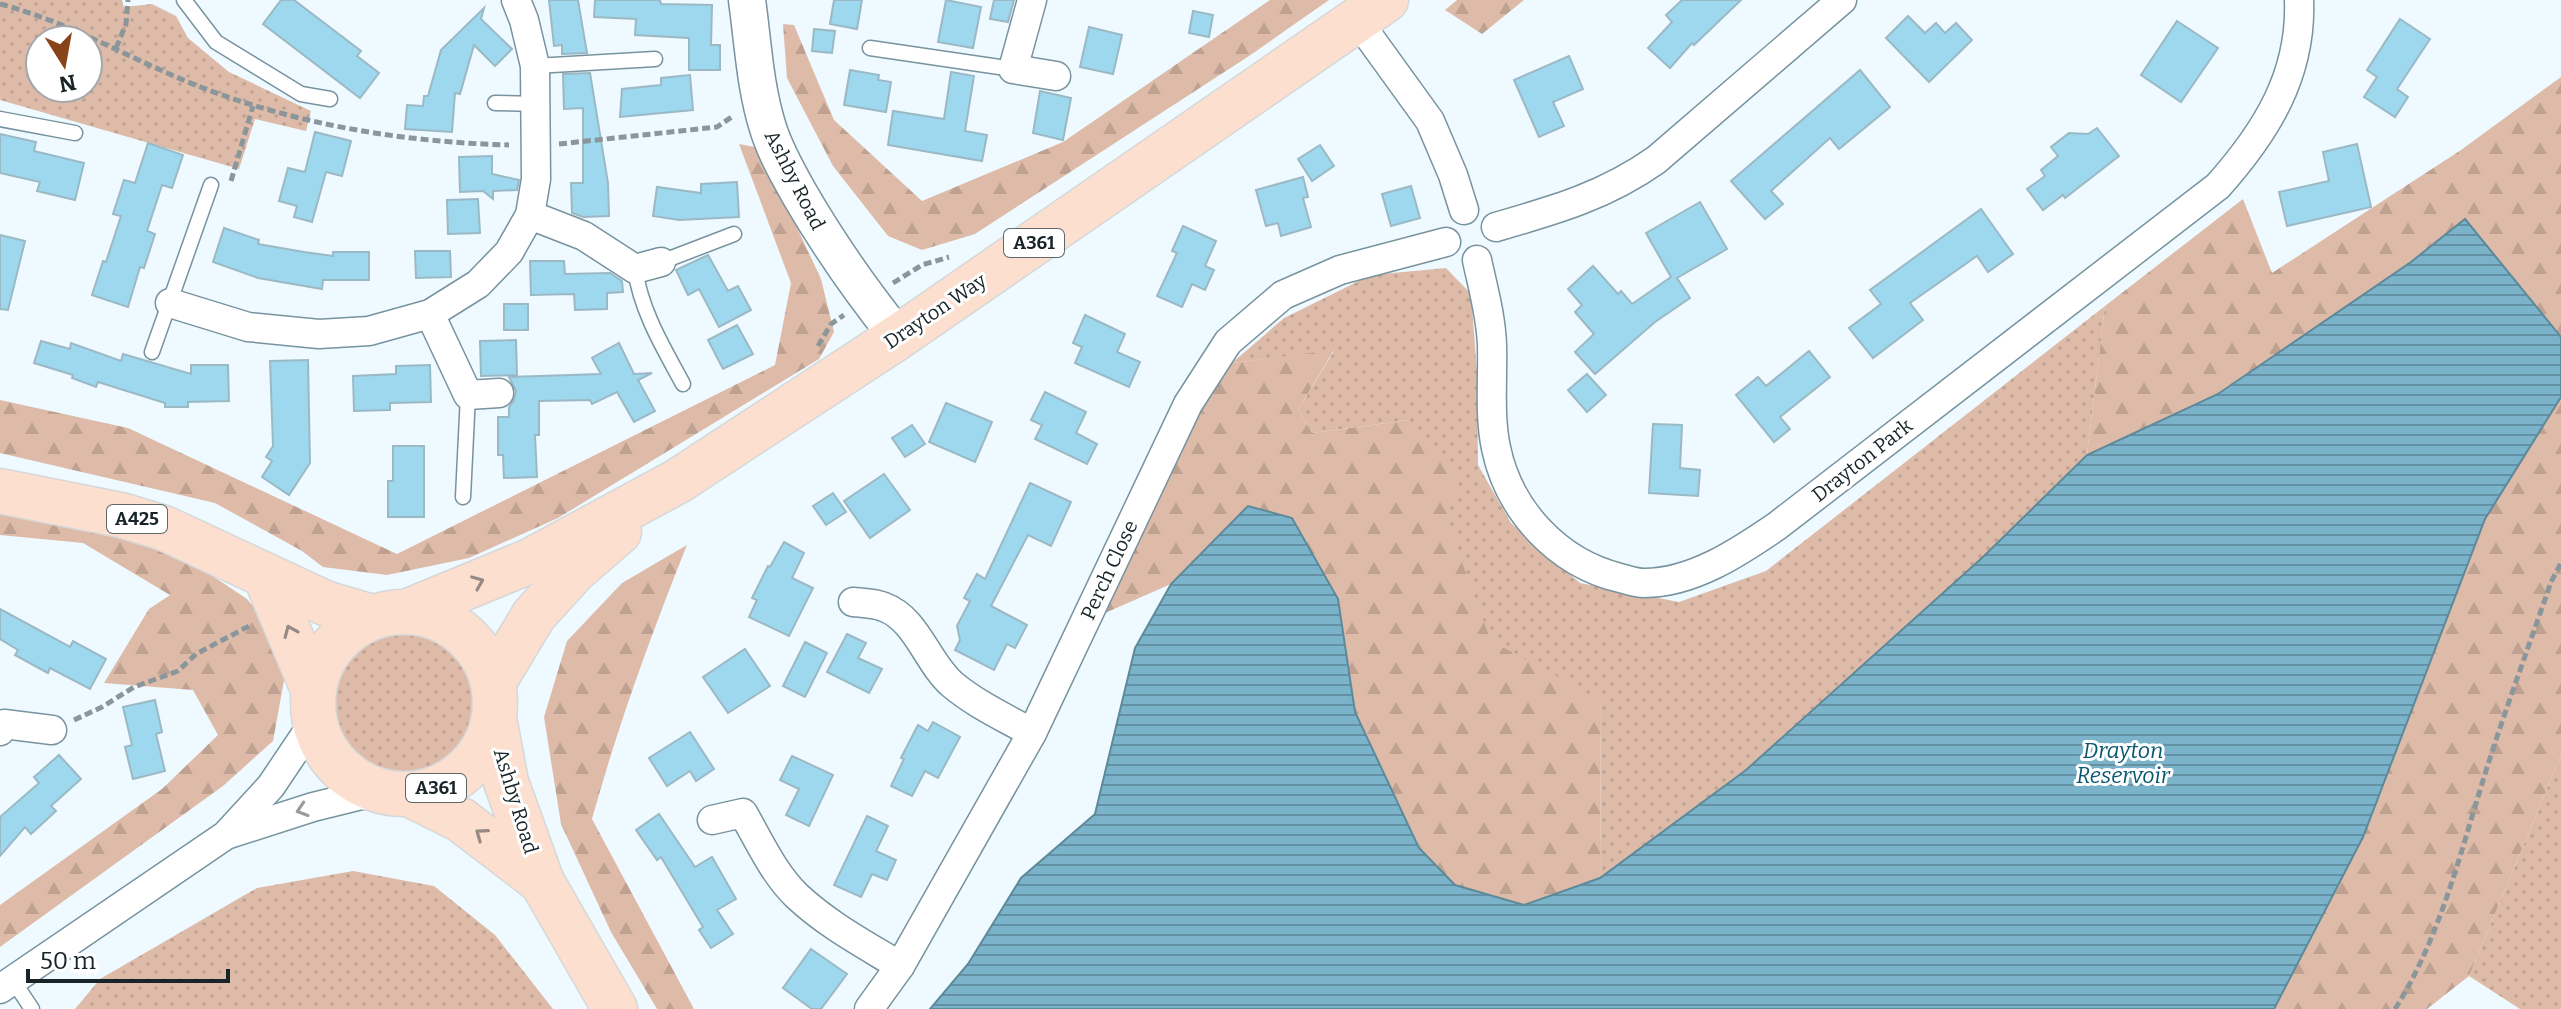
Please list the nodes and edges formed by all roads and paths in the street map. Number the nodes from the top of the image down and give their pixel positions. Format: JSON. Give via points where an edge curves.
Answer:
{"nodes":[{"id":1,"x":128,"y":0,"type":"edge"},
{"id":2,"x":184,"y":0,"type":"edge"},
{"id":3,"x":516,"y":0,"type":"edge"},
{"id":4,"x":747,"y":0,"type":"edge"},
{"id":5,"x":1032,"y":0,"type":"edge"},
{"id":6,"x":1842,"y":0,"type":"edge"},
{"id":7,"x":2299,"y":0,"type":"edge"},
{"id":8,"x":1372,"y":10,"type":"edge"},
{"id":9,"x":116,"y":48,"type":"dead end"},
{"id":10,"x":870,"y":48,"type":"dead end"},
{"id":11,"x":655,"y":59,"type":"dead end"},
{"id":12,"x":535,"y":66,"type":"junction"},
{"id":13,"x":1013,"y":69,"type":"junction"},
{"id":14,"x":1056,"y":76,"type":"dead end"},
{"id":15,"x":760,"y":97,"type":"junction"},
{"id":16,"x":330,"y":99,"type":"dead end"},
{"id":17,"x":495,"y":103,"type":"dead end"},
{"id":18,"x":537,"y":104,"type":"junction"},
{"id":19,"x":253,"y":106,"type":"dead end"},
{"id":20,"x":0,"y":119,"type":"edge"},
{"id":21,"x":75,"y":133,"type":"dead end"},
{"id":22,"x":537,"y":146,"type":"junction"},
{"id":23,"x":211,"y":185,"type":"dead end"},
{"id":24,"x":230,"y":185,"type":"dead end"},
{"id":25,"x":1464,"y":210,"type":"junction"},
{"id":26,"x":530,"y":215,"type":"junction"},
{"id":27,"x":1496,"y":227,"type":"junction"},
{"id":28,"x":734,"y":234,"type":"dead end"},
{"id":29,"x":1446,"y":242,"type":"junction"},
{"id":30,"x":963,"y":253,"type":"dead end"},
{"id":31,"x":1477,"y":260,"type":"junction"},
{"id":32,"x":648,"y":265,"type":"junction"},
{"id":33,"x":867,"y":299,"type":"junction"},
{"id":34,"x":170,"y":303,"type":"junction"},
{"id":35,"x":430,"y":314,"type":"junction"},
{"id":36,"x":898,"y":337,"type":"junction"},
{"id":37,"x":814,"y":351,"type":"dead end"},
{"id":38,"x":152,"y":352,"type":"dead end"},
{"id":39,"x":683,"y":384,"type":"dead end"},
{"id":40,"x":499,"y":393,"type":"dead end"},
{"id":41,"x":468,"y":395,"type":"junction"},
{"id":42,"x":678,"y":481,"type":"junction"},
{"id":43,"x":0,"y":491,"type":"edge"},
{"id":44,"x":463,"y":497,"type":"dead end"},
{"id":45,"x":2561,"y":563,"type":"edge"},
{"id":46,"x":265,"y":575,"type":"junction"},
{"id":47,"x":853,"y":602,"type":"dead end"},
{"id":48,"x":389,"y":614,"type":"junction"},
{"id":49,"x":294,"y":640,"type":"junction"},
{"id":50,"x":494,"y":701,"type":"junction"},
{"id":51,"x":313,"y":705,"type":"junction"},
{"id":52,"x":1,"y":725,"type":"edge"},
{"id":53,"x":52,"y":730,"type":"joint"},
{"id":54,"x":1032,"y":733,"type":"junction"},
{"id":55,"x":394,"y":793,"type":"junction"},
{"id":56,"x":712,"y":820,"type":"dead end"},
{"id":57,"x":226,"y":835,"type":"junction"},
{"id":58,"x":542,"y":882,"type":"junction"},
{"id":59,"x":900,"y":966,"type":"junction"},
{"id":60,"x":6,"y":984,"type":"edge"},
{"id":61,"x":32,"y":1009,"type":"edge"},
{"id":62,"x":615,"y":1009,"type":"edge"},
{"id":63,"x":869,"y":1009,"type":"edge"},
{"id":64,"x":2395,"y":1009,"type":"edge"}],
"edges":[{"from":1,"to":9,"type":"path"},
{"from":2,"to":16,"type":"lane","via":[[216,42],[242,60],[301,94]]},
{"from":3,"to":12,"type":"street"},
{"from":4,"to":15,"type":"street","name":"Ashby Road"},
{"from":5,"to":13,"type":"street"},
{"from":6,"to":27,"type":"street","via":[[1623,183]]},
{"from":7,"to":31,"type":"street","name":"Drayton Park","via":[[2300,30],[2274,109],[2247,154],[2218,186],[1777,526],[1741,550],[1679,577],[1643,583],[1604,574],[1570,558],[1519,507],[1493,430],[1492,341]]},
{"from":8,"to":25,"type":"street","via":[[1430,121]]},
{"from":8,"to":36,"type":"main road","name":"Drayton Way","number":"A361"},
{"from":10,"to":13,"type":"lane"},
{"from":11,"to":12,"type":"lane"},
{"from":12,"to":18,"type":"street"},
{"from":13,"to":14,"type":"street"},
{"from":15,"to":22,"type":"path","via":[[717,127]]},
{"from":15,"to":33,"type":"street","name":"Ashby Road","via":[[790,177]]},
{"from":17,"to":18,"type":"lane"},
{"from":18,"to":22,"type":"street"},
{"from":19,"to":24,"type":"path"},
{"from":20,"to":21,"type":"lane"},
{"from":22,"to":26,"type":"street"},
{"from":23,"to":34,"type":"lane"},
{"from":25,"to":27,"type":"street","via":[[1486,214]]},
{"from":25,"to":29,"type":"street","via":[[1447,223]]},
{"from":26,"to":32,"type":"street"},
{"from":26,"to":35,"type":"street","via":[[509,252],[478,284]]},
{"from":27,"to":31,"type":"street","via":[[1494,247]]},
{"from":28,"to":32,"type":"lane"},
{"from":29,"to":31,"type":"street","via":[[1455,256]]},
{"from":29,"to":54,"type":"street","name":"Perch Close","via":[[1340,270],[1283,295],[1228,342],[1188,404]]},
{"from":30,"to":33,"type":"path","via":[[922,265]]},
{"from":32,"to":39,"type":"lane","via":[[638,290]]},
{"from":33,"to":36,"type":"street","name":"Ashby Road"},
{"from":33,"to":37,"type":"path","via":[[831,324]]},
{"from":34,"to":35,"type":"street","via":[[248,327],[319,334],[369,331]]},
{"from":34,"to":38,"type":"lane"},
{"from":35,"to":41,"type":"street"},
{"from":36,"to":42,"type":"main road","name":"Drayton Way","number":"A361"},
{"from":40,"to":41,"type":"street"},
{"from":41,"to":44,"type":"lane"},
{"from":48,"to":42,"type":"main road","name":"Drayton Way","number":"A361","one_way":true,"via":[[530,561]]},
{"from":42,"to":50,"type":"main road","name":"Drayton Way","number":"A361","via":[[575,570],[534,615]]},
{"from":43,"to":46,"type":"main road","number":"A425","via":[[164,528]]},
{"from":45,"to":64,"type":"path","via":[[2492,751],[2442,911],[2414,979]]},
{"from":46,"to":48,"type":"main road","number":"A425","via":[[325,603]]},
{"from":49,"to":46,"type":"main road","one_way":true},
{"from":47,"to":54,"type":"street","via":[[882,606],[898,615],[952,684]]},
{"from":48,"to":50,"type":"main road","number":"A361","via":[[435,617],[462,632],[482,655]]},
{"from":48,"to":51,"type":"main road","number":"A361","via":[[344,633],[324,659]]},
{"from":49,"to":51,"type":"main road"},
{"from":49,"to":53,"type":"path","via":[[267,650],[252,625],[196,654],[178,671],[134,687]]},
{"from":50,"to":55,"type":"main road","number":"A361","via":[[488,738],[459,777],[432,790]]},
{"from":50,"to":58,"type":"main road","name":"Ashby Road","number":"A361","via":[[506,782]]},
{"from":51,"to":55,"type":"main road","number":"A361","via":[[326,752],[348,776]]},
{"from":51,"to":57,"type":"street","via":[[271,786]]},
{"from":52,"to":53,"type":"street"},
{"from":54,"to":59,"type":"street","name":"Perch Close"},
{"from":55,"to":57,"type":"street","one_way":true,"via":[[313,807]]},
{"from":58,"to":55,"type":"main road","name":"Ashby Road","number":"A361","one_way":true,"via":[[461,820]]},
{"from":56,"to":59,"type":"street","via":[[743,813],[795,894],[834,926]]},
{"from":57,"to":60,"type":"street"},
{"from":58,"to":62,"type":"main road","name":"Ashby Road","number":"A361"},
{"from":59,"to":63,"type":"street","name":"Perch Close"},
{"from":60,"to":61,"type":"lane"}]}
